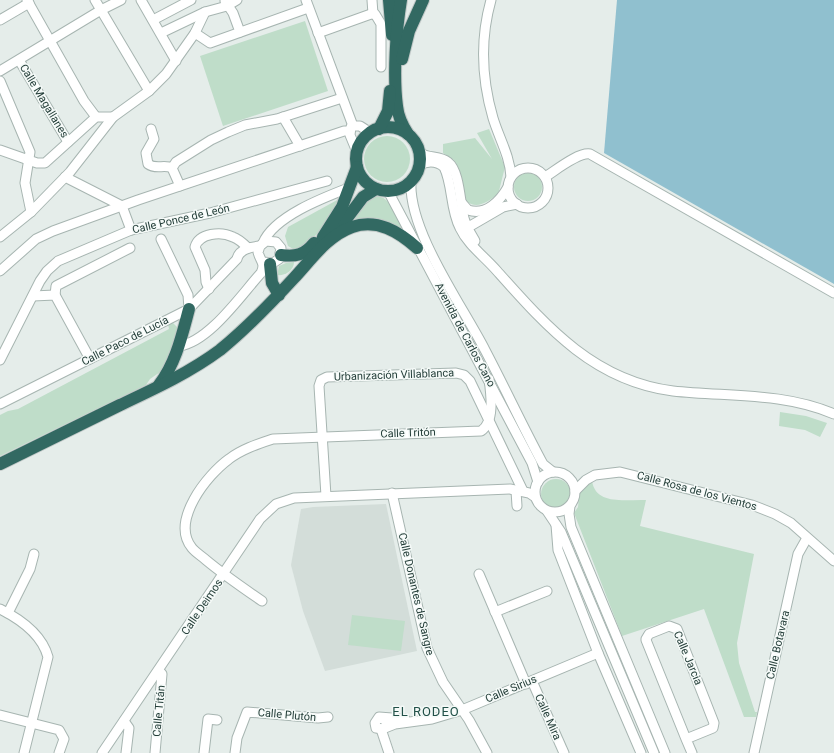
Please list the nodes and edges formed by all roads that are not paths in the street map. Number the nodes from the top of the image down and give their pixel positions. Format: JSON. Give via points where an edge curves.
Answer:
{"nodes":[{"id":1,"x":95,"y":0,"type":"edge"},
{"id":2,"x":121,"y":0,"type":"edge"},
{"id":3,"x":141,"y":0,"type":"edge"},
{"id":4,"x":191,"y":0,"type":"edge"},
{"id":5,"x":237,"y":0,"type":"edge"},
{"id":6,"x":372,"y":0,"type":"edge"},
{"id":7,"x":389,"y":0,"type":"edge"},
{"id":8,"x":398,"y":0,"type":"edge"},
{"id":9,"x":401,"y":0,"type":"edge"},
{"id":10,"x":423,"y":0,"type":"edge"},
{"id":11,"x":491,"y":0,"type":"edge"},
{"id":12,"x":28,"y":1,"type":"edge"},
{"id":13,"x":226,"y":3,"type":"edge"},
{"id":14,"x":307,"y":4,"type":"edge"},
{"id":15,"x":102,"y":10,"type":"junction"},
{"id":16,"x":205,"y":12,"type":"junction"},
{"id":17,"x":373,"y":14,"type":"junction"},
{"id":18,"x":0,"y":20,"type":"edge"},
{"id":19,"x":153,"y":20,"type":"junction"},
{"id":20,"x":240,"y":32,"type":"junction"},
{"id":21,"x":195,"y":33,"type":"junction"},
{"id":22,"x":318,"y":33,"type":"junction"},
{"id":23,"x":161,"y":34,"type":"junction"},
{"id":24,"x":392,"y":34,"type":"junction"},
{"id":25,"x":51,"y":41,"type":"junction"},
{"id":26,"x":19,"y":60,"type":"junction"},
{"id":27,"x":176,"y":61,"type":"junction"},
{"id":28,"x":381,"y":67,"type":"dead end"},
{"id":29,"x":0,"y":71,"type":"edge"},
{"id":30,"x":0,"y":81,"type":"edge"},
{"id":31,"x":149,"y":92,"type":"junction"},
{"id":32,"x":396,"y":92,"type":"junction"},
{"id":33,"x":342,"y":98,"type":"junction"},
{"id":34,"x":96,"y":117,"type":"junction"},
{"id":35,"x":113,"y":117,"type":"junction"},
{"id":36,"x":283,"y":117,"type":"junction"},
{"id":37,"x":151,"y":129,"type":"dead end"},
{"id":38,"x":351,"y":129,"type":"junction"},
{"id":39,"x":375,"y":131,"type":"junction"},
{"id":40,"x":408,"y":134,"type":"junction"},
{"id":41,"x":68,"y":142,"type":"junction"},
{"id":42,"x":300,"y":146,"type":"junction"},
{"id":43,"x":0,"y":150,"type":"edge"},
{"id":44,"x":357,"y":152,"type":"junction"},
{"id":45,"x":419,"y":152,"type":"junction"},
{"id":46,"x":507,"y":154,"type":"junction"},
{"id":47,"x":30,"y":160,"type":"junction"},
{"id":48,"x":419,"y":165,"type":"junction"},
{"id":49,"x":357,"y":167,"type":"junction"},
{"id":50,"x":172,"y":168,"type":"junction"},
{"id":51,"x":526,"y":168,"type":"junction"},
{"id":52,"x":446,"y":170,"type":"junction"},
{"id":53,"x":65,"y":177,"type":"junction"},
{"id":54,"x":511,"y":177,"type":"junction"},
{"id":55,"x":544,"y":177,"type":"junction"},
{"id":56,"x":327,"y":181,"type":"dead end"},
{"id":57,"x":411,"y":181,"type":"junction"},
{"id":58,"x":180,"y":186,"type":"junction"},
{"id":59,"x":351,"y":187,"type":"junction"},
{"id":60,"x":508,"y":187,"type":"junction"},
{"id":61,"x":382,"y":190,"type":"junction"},
{"id":62,"x":460,"y":202,"type":"junction"},
{"id":63,"x":517,"y":204,"type":"junction"},
{"id":64,"x":122,"y":206,"type":"junction"},
{"id":65,"x":31,"y":212,"type":"junction"},
{"id":66,"x":467,"y":226,"type":"junction"},
{"id":67,"x":131,"y":230,"type":"junction"},
{"id":68,"x":0,"y":237,"type":"edge"},
{"id":69,"x":161,"y":239,"type":"dead end"},
{"id":70,"x":324,"y":242,"type":"junction"},
{"id":71,"x":261,"y":244,"type":"junction"},
{"id":72,"x":130,"y":248,"type":"dead end"},
{"id":73,"x":248,"y":248,"type":"junction"},
{"id":74,"x":417,"y":248,"type":"junction"},
{"id":75,"x":281,"y":255,"type":"junction"},
{"id":76,"x":237,"y":259,"type":"junction"},
{"id":77,"x":264,"y":260,"type":"junction"},
{"id":78,"x":490,"y":263,"type":"junction"},
{"id":79,"x":0,"y":271,"type":"edge"},
{"id":80,"x":209,"y":289,"type":"junction"},
{"id":81,"x":834,"y":293,"type":"edge"},
{"id":82,"x":55,"y":295,"type":"junction"},
{"id":83,"x":279,"y":295,"type":"junction"},
{"id":84,"x":33,"y":296,"type":"junction"},
{"id":85,"x":189,"y":309,"type":"junction"},
{"id":86,"x":174,"y":316,"type":"junction"},
{"id":87,"x":185,"y":325,"type":"junction"},
{"id":88,"x":178,"y":348,"type":"junction"},
{"id":89,"x":90,"y":359,"type":"junction"},
{"id":90,"x":0,"y":360,"type":"edge"},
{"id":91,"x":197,"y":365,"type":"junction"},
{"id":92,"x":488,"y":379,"type":"junction"},
{"id":93,"x":159,"y":386,"type":"junction"},
{"id":94,"x":0,"y":404,"type":"edge"},
{"id":95,"x":834,"y":414,"type":"edge"},
{"id":96,"x":489,"y":422,"type":"junction"},
{"id":97,"x":323,"y":436,"type":"junction"},
{"id":98,"x":0,"y":464,"type":"edge"},
{"id":99,"x":553,"y":472,"type":"junction"},
{"id":100,"x":591,"y":476,"type":"junction"},
{"id":101,"x":570,"y":479,"type":"junction"},
{"id":102,"x":537,"y":482,"type":"junction"},
{"id":103,"x":517,"y":489,"type":"junction"},
{"id":104,"x":575,"y":491,"type":"junction"},
{"id":105,"x":392,"y":493,"type":"junction"},
{"id":106,"x":326,"y":496,"type":"junction"},
{"id":107,"x":535,"y":497,"type":"junction"},
{"id":108,"x":517,"y":506,"type":"dead end"},
{"id":109,"x":570,"y":506,"type":"junction"},
{"id":110,"x":548,"y":511,"type":"junction"},
{"id":111,"x":556,"y":524,"type":"junction"},
{"id":112,"x":807,"y":538,"type":"junction"},
{"id":113,"x":34,"y":554,"type":"dead end"},
{"id":114,"x":834,"y":561,"type":"edge"},
{"id":115,"x":224,"y":574,"type":"junction"},
{"id":116,"x":479,"y":574,"type":"dead end"},
{"id":117,"x":547,"y":591,"type":"dead end"},
{"id":118,"x":262,"y":601,"type":"dead end"},
{"id":119,"x":4,"y":611,"type":"edge"},
{"id":120,"x":495,"y":612,"type":"junction"},
{"id":121,"x":598,"y":653,"type":"junction"},
{"id":122,"x":159,"y":671,"type":"junction"},
{"id":123,"x":529,"y":682,"type":"junction"},
{"id":124,"x":462,"y":710,"type":"junction"},
{"id":125,"x":0,"y":715,"type":"edge"},
{"id":126,"x":328,"y":717,"type":"dead end"},
{"id":127,"x":217,"y":720,"type":"dead end"},
{"id":128,"x":124,"y":721,"type":"junction"},
{"id":129,"x":422,"y":721,"type":"junction"},
{"id":130,"x":32,"y":722,"type":"junction"},
{"id":131,"x":383,"y":729,"type":"junction"},
{"id":132,"x":686,"y":739,"type":"junction"},
{"id":133,"x":24,"y":753,"type":"edge"},
{"id":134,"x":59,"y":753,"type":"edge"},
{"id":135,"x":102,"y":753,"type":"edge"},
{"id":136,"x":126,"y":753,"type":"edge"},
{"id":137,"x":155,"y":753,"type":"edge"},
{"id":138,"x":204,"y":753,"type":"edge"},
{"id":139,"x":235,"y":753,"type":"edge"},
{"id":140,"x":389,"y":753,"type":"edge"},
{"id":141,"x":487,"y":753,"type":"edge"},
{"id":142,"x":564,"y":753,"type":"edge"},
{"id":143,"x":641,"y":753,"type":"edge"},
{"id":144,"x":654,"y":753,"type":"edge"},
{"id":145,"x":665,"y":753,"type":"edge"},
{"id":146,"x":692,"y":753,"type":"edge"},
{"id":147,"x":754,"y":753,"type":"edge"}],
"edges":[{"from":1,"to":15,"type":"street"},
{"from":2,"to":15,"type":"street"},
{"from":3,"to":19,"type":"street"},
{"from":4,"to":19,"type":"street"},
{"from":5,"to":13,"type":"street"},
{"from":6,"to":17,"type":"street"},
{"from":7,"to":24,"type":"highway"},
{"from":8,"to":24,"type":"highway"},
{"from":9,"to":32,"type":"highway"},
{"from":10,"to":32,"type":"highway","via":[[409,30]]},
{"from":11,"to":46,"type":"street","via":[[484,46],[485,77],[494,119]]},
{"from":12,"to":18,"type":"street"},
{"from":12,"to":25,"type":"street"},
{"from":13,"to":16,"type":"street"},
{"from":13,"to":20,"type":"street"},
{"from":14,"to":20,"type":"street"},
{"from":14,"to":22,"type":"street"},
{"from":15,"to":25,"type":"street"},
{"from":15,"to":31,"type":"street"},
{"from":16,"to":21,"type":"street"},
{"from":16,"to":23,"type":"street"},
{"from":17,"to":22,"type":"street"},
{"from":17,"to":28,"type":"street","via":[[378,17],[381,24]]},
{"from":19,"to":23,"type":"street"},
{"from":20,"to":21,"type":"street","via":[[210,43]]},
{"from":21,"to":27,"type":"street"},
{"from":22,"to":33,"type":"street"},
{"from":23,"to":27,"type":"street"},
{"from":24,"to":39,"type":"highway","via":[[389,104],[386,115]]},
{"from":25,"to":26,"type":"street"},
{"from":25,"to":34,"type":"street","via":[[84,101]]},
{"from":26,"to":29,"type":"street"},
{"from":26,"to":41,"type":"street","name":"Calle Magallanes"},
{"from":27,"to":31,"type":"street"},
{"from":30,"to":47,"type":"street","via":[[30,152]]},
{"from":31,"to":35,"type":"street"},
{"from":32,"to":40,"type":"highway","via":[[399,117]]},
{"from":33,"to":36,"type":"street"},
{"from":33,"to":38,"type":"street"},
{"from":34,"to":35,"type":"street"},
{"from":34,"to":41,"type":"street"},
{"from":35,"to":53,"type":"street"},
{"from":36,"to":42,"type":"street"},
{"from":36,"to":50,"type":"street","via":[[245,126],[211,140],[176,162]]},
{"from":37,"to":50,"type":"street","via":[[154,139],[146,153],[148,164],[154,168]]},
{"from":38,"to":39,"type":"street","via":[[360,126]]},
{"from":38,"to":42,"type":"street"},
{"from":38,"to":44,"type":"street"},
{"from":39,"to":40,"type":"highway","via":[[391,128]]},
{"from":39,"to":44,"type":"highway","via":[[362,141]]},
{"from":40,"to":45,"type":"highway"},
{"from":41,"to":47,"type":"street","via":[[45,163]]},
{"from":42,"to":58,"type":"street"},
{"from":43,"to":47,"type":"street"},
{"from":44,"to":49,"type":"highway"},
{"from":45,"to":48,"type":"highway"},
{"from":45,"to":62,"type":"street","via":[[426,157],[449,162],[456,174]]},
{"from":46,"to":51,"type":"street","via":[[514,162]]},
{"from":46,"to":54,"type":"street"},
{"from":47,"to":65,"type":"street","via":[[25,183]]},
{"from":48,"to":52,"type":"street","via":[[437,163]]},
{"from":48,"to":57,"type":"highway"},
{"from":49,"to":59,"type":"highway"},
{"from":49,"to":61,"type":"highway","via":[[364,180]]},
{"from":50,"to":58,"type":"street"},
{"from":51,"to":54,"type":"street","via":[[517,171]]},
{"from":51,"to":55,"type":"street","via":[[538,171]]},
{"from":52,"to":66,"type":"street","via":[[452,179],[460,217]]},
{"from":52,"to":78,"type":"street","via":[[460,228]]},
{"from":53,"to":64,"type":"street"},
{"from":53,"to":65,"type":"street"},
{"from":54,"to":60,"type":"street"},
{"from":55,"to":63,"type":"street","via":[[547,191],[540,203],[526,207]]},
{"from":55,"to":81,"type":"street","via":[[577,157],[590,154]]},
{"from":56,"to":67,"type":"street","name":"Calle Ponce de León","via":[[210,213]]},
{"from":57,"to":61,"type":"highway","via":[[401,188]]},
{"from":57,"to":99,"type":"street","name":"Avenida de Carlos Cano","via":[[413,209],[430,251],[485,349],[544,464]]},
{"from":58,"to":64,"type":"street"},
{"from":59,"to":70,"type":"highway"},
{"from":59,"to":71,"type":"street","via":[[322,198],[272,228]]},
{"from":60,"to":62,"type":"street","via":[[500,200],[481,211],[468,210]]},
{"from":60,"to":63,"type":"street","via":[[510,197]]},
{"from":61,"to":70,"type":"highway","via":[[363,197]]},
{"from":61,"to":74,"type":"street","name":"Avenida de Carlos Cano"},
{"from":62,"to":66,"type":"street"},
{"from":63,"to":66,"type":"street","via":[[503,207]]},
{"from":64,"to":67,"type":"street"},
{"from":64,"to":79,"type":"street","via":[[36,239]]},
{"from":65,"to":68,"type":"street"},
{"from":66,"to":78,"type":"street"},
{"from":67,"to":84,"type":"street","name":"Calle Ponce de León","via":[[58,261],[47,271]]},
{"from":69,"to":85,"type":"street","via":[[188,295]]},
{"from":70,"to":74,"type":"highway","via":[[352,227],[370,224],[392,229]]},
{"from":70,"to":75,"type":"highway","via":[[318,239],[303,255]]},
{"from":70,"to":83,"type":"highway"},
{"from":71,"to":73,"type":"street"},
{"from":71,"to":75,"type":"street","via":[[269,240],[276,242],[281,248]]},
{"from":71,"to":77,"type":"street"},
{"from":72,"to":82,"type":"street","via":[[56,286]]},
{"from":73,"to":76,"type":"street","name":"Calle Paco de Lucía","via":[[240,253]]},
{"from":73,"to":80,"type":"street","via":[[240,240],[226,234],[198,239],[195,247],[205,270],[204,277]]},
{"from":74,"to":92,"type":"street","name":"Avenida de Carlos Cano"},
{"from":75,"to":77,"type":"street","via":[[277,261]]},
{"from":76,"to":77,"type":"street","via":[[246,256]]},
{"from":76,"to":80,"type":"street","name":"Calle Paco de Lucía"},
{"from":77,"to":83,"type":"highway"},
{"from":77,"to":88,"type":"street","via":[[261,273],[214,325]]},
{"from":78,"to":95,"type":"street","via":[[537,316],[564,341],[580,355],[617,375],[672,390],[797,401]]},
{"from":80,"to":85,"type":"street","name":"Calle Paco de Lucía"},
{"from":82,"to":84,"type":"street"},
{"from":82,"to":89,"type":"street"},
{"from":83,"to":91,"type":"highway","via":[[221,349]]},
{"from":84,"to":90,"type":"street","name":"Calle Ponce de León"},
{"from":85,"to":86,"type":"street","name":"Calle Paco de Lucía"},
{"from":85,"to":87,"type":"highway"},
{"from":86,"to":87,"type":"highway"},
{"from":86,"to":89,"type":"street","name":"Calle Paco de Lucía"},
{"from":87,"to":88,"type":"highway"},
{"from":88,"to":91,"type":"highway","via":[[181,363],[186,366]]},
{"from":88,"to":93,"type":"highway"},
{"from":89,"to":94,"type":"street","name":"Calle Paco de Lucía"},
{"from":91,"to":93,"type":"highway"},
{"from":92,"to":96,"type":"street","via":[[491,396]]},
{"from":92,"to":102,"type":"street","name":"Avenida de Carlos Cano","via":[[532,463]]},
{"from":93,"to":98,"type":"highway"},
{"from":96,"to":97,"type":"street","name":"Calle Tritón","via":[[481,431]]},
{"from":96,"to":97,"type":"street","name":"Urbanización Villablanca","via":[[470,381],[460,374],[327,377],[319,386]]},
{"from":96,"to":103,"type":"street","name":"Urbanización Villablanca"},
{"from":97,"to":106,"type":"street","name":"Urbanización Villablanca"},
{"from":97,"to":115,"type":"street","name":"Calle Tritón","via":[[273,438],[229,458],[212,474],[190,507],[184,524],[192,548]]},
{"from":99,"to":101,"type":"street"},
{"from":99,"to":102,"type":"street","via":[[544,475]]},
{"from":100,"to":101,"type":"street","name":"Calle Rosa de los Vientos"},
{"from":100,"to":104,"type":"street"},
{"from":100,"to":112,"type":"street","name":"Calle Rosa de los Vientos","via":[[608,472],[627,473],[752,505],[791,523]]},
{"from":101,"to":104,"type":"street"},
{"from":102,"to":103,"type":"street","name":"Calle Deimos"},
{"from":102,"to":107,"type":"street"},
{"from":103,"to":105,"type":"street","name":"Calle Deimos"},
{"from":103,"to":107,"type":"street"},
{"from":103,"to":108,"type":"street"},
{"from":104,"to":109,"type":"street"},
{"from":105,"to":106,"type":"street","name":"Calle Deimos"},
{"from":105,"to":124,"type":"street","name":"Calle Donantes de Sangre","via":[[427,648],[443,682]]},
{"from":106,"to":115,"type":"street","name":"Calle Deimos","via":[[294,498],[276,504],[267,511]]},
{"from":107,"to":110,"type":"street","via":[[540,506]]},
{"from":109,"to":110,"type":"street","via":[[562,512]]},
{"from":109,"to":145,"type":"street","via":[[572,527]]},
{"from":110,"to":111,"type":"street"},
{"from":111,"to":121,"type":"street","via":[[558,550]]},
{"from":111,"to":144,"type":"street","via":[[592,602]]},
{"from":112,"to":114,"type":"street","name":"Calle Rosa de los Vientos"},
{"from":112,"to":147,"type":"street","name":"Calle Botavara","via":[[798,554]]},
{"from":113,"to":119,"type":"street","via":[[30,568]]},
{"from":115,"to":118,"type":"street","name":"Calle Tritón"},
{"from":115,"to":122,"type":"street","name":"Calle Deimos"},
{"from":116,"to":120,"type":"street","name":"Calle Mira"},
{"from":117,"to":120,"type":"street"},
{"from":119,"to":130,"type":"street","via":[[37,635],[48,657]]},
{"from":120,"to":123,"type":"street","name":"Calle Mira"},
{"from":121,"to":123,"type":"street","name":"Calle Sirius"},
{"from":121,"to":143,"type":"street"},
{"from":122,"to":128,"type":"street","name":"Calle Deimos"},
{"from":122,"to":137,"type":"street","name":"Calle Titán","via":[[162,674]]},
{"from":123,"to":124,"type":"street","name":"Calle Sirius"},
{"from":123,"to":142,"type":"street","name":"Calle Mira"},
{"from":124,"to":129,"type":"street","name":"Calle Sirius"},
{"from":124,"to":141,"type":"street","name":"Calle Donantes de Sangre"},
{"from":125,"to":130,"type":"street"},
{"from":126,"to":139,"type":"street","name":"Calle Plutón","via":[[247,712],[237,738]]},
{"from":127,"to":138,"type":"street","via":[[208,719]]},
{"from":128,"to":135,"type":"street","name":"Calle Deimos"},
{"from":128,"to":136,"type":"street","via":[[129,728]]},
{"from":129,"to":131,"type":"street","name":"Calle Sirius","via":[[395,724]]},
{"from":129,"to":131,"type":"street","name":"Calle Sirius","via":[[379,717],[375,720],[375,726]]},
{"from":130,"to":133,"type":"street"},
{"from":130,"to":134,"type":"street","via":[[59,730],[64,739]]},
{"from":131,"to":140,"type":"street"},
{"from":132,"to":132,"type":"street","name":"Calle Jarcia","via":[[646,639],[649,634],[669,626],[677,629],[714,723],[713,728]]},
{"from":132,"to":146,"type":"street","name":"Calle Jarcia"}]}
